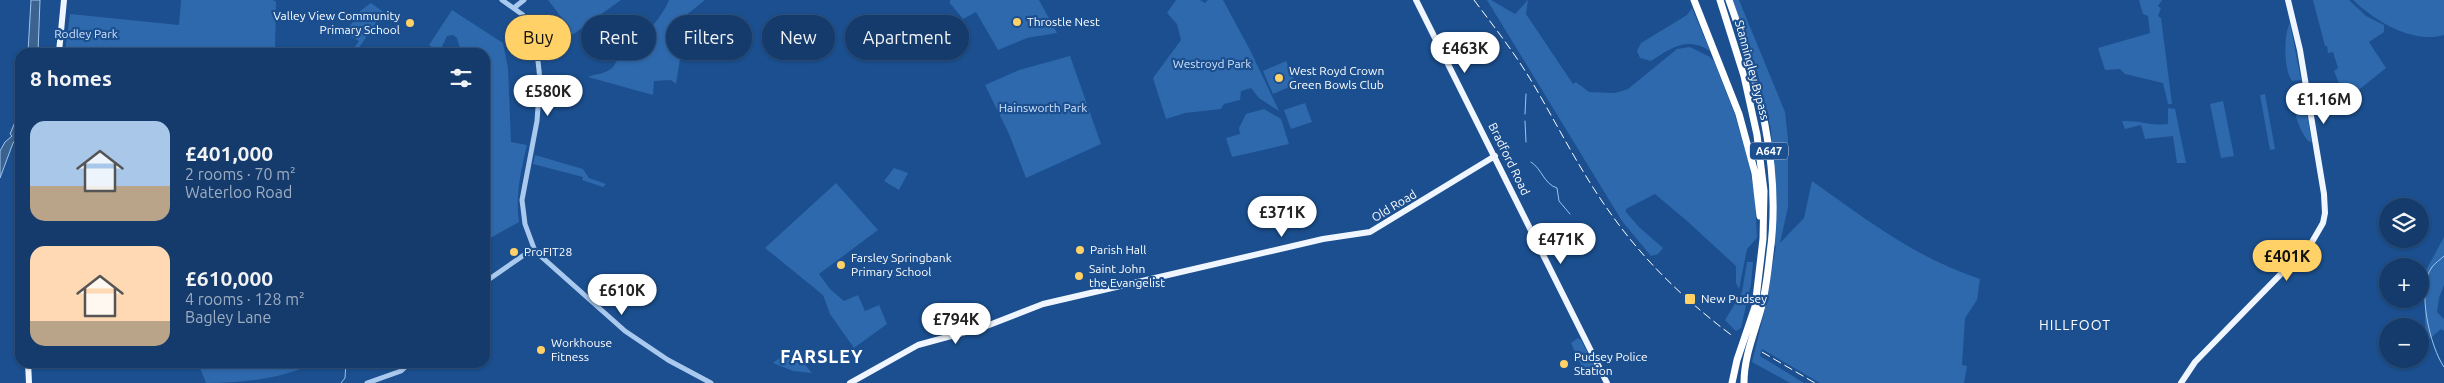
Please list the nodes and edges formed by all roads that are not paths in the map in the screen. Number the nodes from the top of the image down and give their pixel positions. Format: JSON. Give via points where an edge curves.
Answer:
{"nodes":[{"id":1,"x":64,"y":0,"type":"edge"},
{"id":2,"x":502,"y":0,"type":"edge"},
{"id":3,"x":524,"y":0,"type":"edge"},
{"id":4,"x":1416,"y":0,"type":"edge"},
{"id":5,"x":1694,"y":0,"type":"edge"},
{"id":6,"x":1720,"y":0,"type":"edge"},
{"id":7,"x":1729,"y":0,"type":"edge"},
{"id":8,"x":2288,"y":0,"type":"edge"},
{"id":9,"x":515,"y":7,"type":"junction"},
{"id":10,"x":59,"y":48,"type":"edge"},
{"id":11,"x":1495,"y":156,"type":"junction"},
{"id":12,"x":535,"y":251,"type":"junction"},
{"id":13,"x":1759,"y":268,"type":"junction"},
{"id":14,"x":490,"y":279,"type":"edge"},
{"id":15,"x":28,"y":368,"type":"edge"},
{"id":16,"x":404,"y":368,"type":"edge"},
{"id":17,"x":1744,"y":381,"type":"edge"},
{"id":18,"x":29,"y":383,"type":"edge"},
{"id":19,"x":367,"y":383,"type":"edge"},
{"id":20,"x":712,"y":383,"type":"edge"},
{"id":21,"x":850,"y":383,"type":"edge"},
{"id":22,"x":1608,"y":383,"type":"edge"},
{"id":23,"x":1732,"y":383,"type":"edge"},
{"id":24,"x":2181,"y":383,"type":"edge"}],
"edges":[{"from":1,"to":10,"type":"main road"},
{"from":2,"to":9,"type":"street"},
{"from":3,"to":9,"type":"street"},
{"from":4,"to":11,"type":"main road","name":"Bradford Road"},
{"from":5,"to":13,"type":"highway","via":[[1739,114],[1755,173],[1760,220]]},
{"from":6,"to":13,"type":"highway","name":"Stanningley Bypass","number":"A647","via":[[1744,76],[1757,134],[1764,191]]},
{"from":7,"to":17,"type":"highway","name":"Stanningley Bypass","number":"A647","via":[[1754,74],[1767,130],[1772,194],[1770,251],[1762,307],[1746,359]]},
{"from":8,"to":24,"type":"main road","via":[[2321,171],[2323,223],[2312,242],[2189,369]]},
{"from":9,"to":12,"type":"street","via":[[528,25],[540,80],[537,121],[522,200],[525,224]]},
{"from":11,"to":21,"type":"main road","name":"Old Road","via":[[1370,232],[1322,239],[1031,308],[984,327],[918,345]]},
{"from":11,"to":22,"type":"main road","name":"Bradford Road"},
{"from":12,"to":14,"type":"street"},
{"from":12,"to":20,"type":"street","via":[[625,331],[668,360]]},
{"from":13,"to":23,"type":"highway","name":"Stanningley Bypass","number":"A647","via":[[1755,307]]},
{"from":15,"to":18,"type":"main road"},
{"from":16,"to":19,"type":"street"}]}
